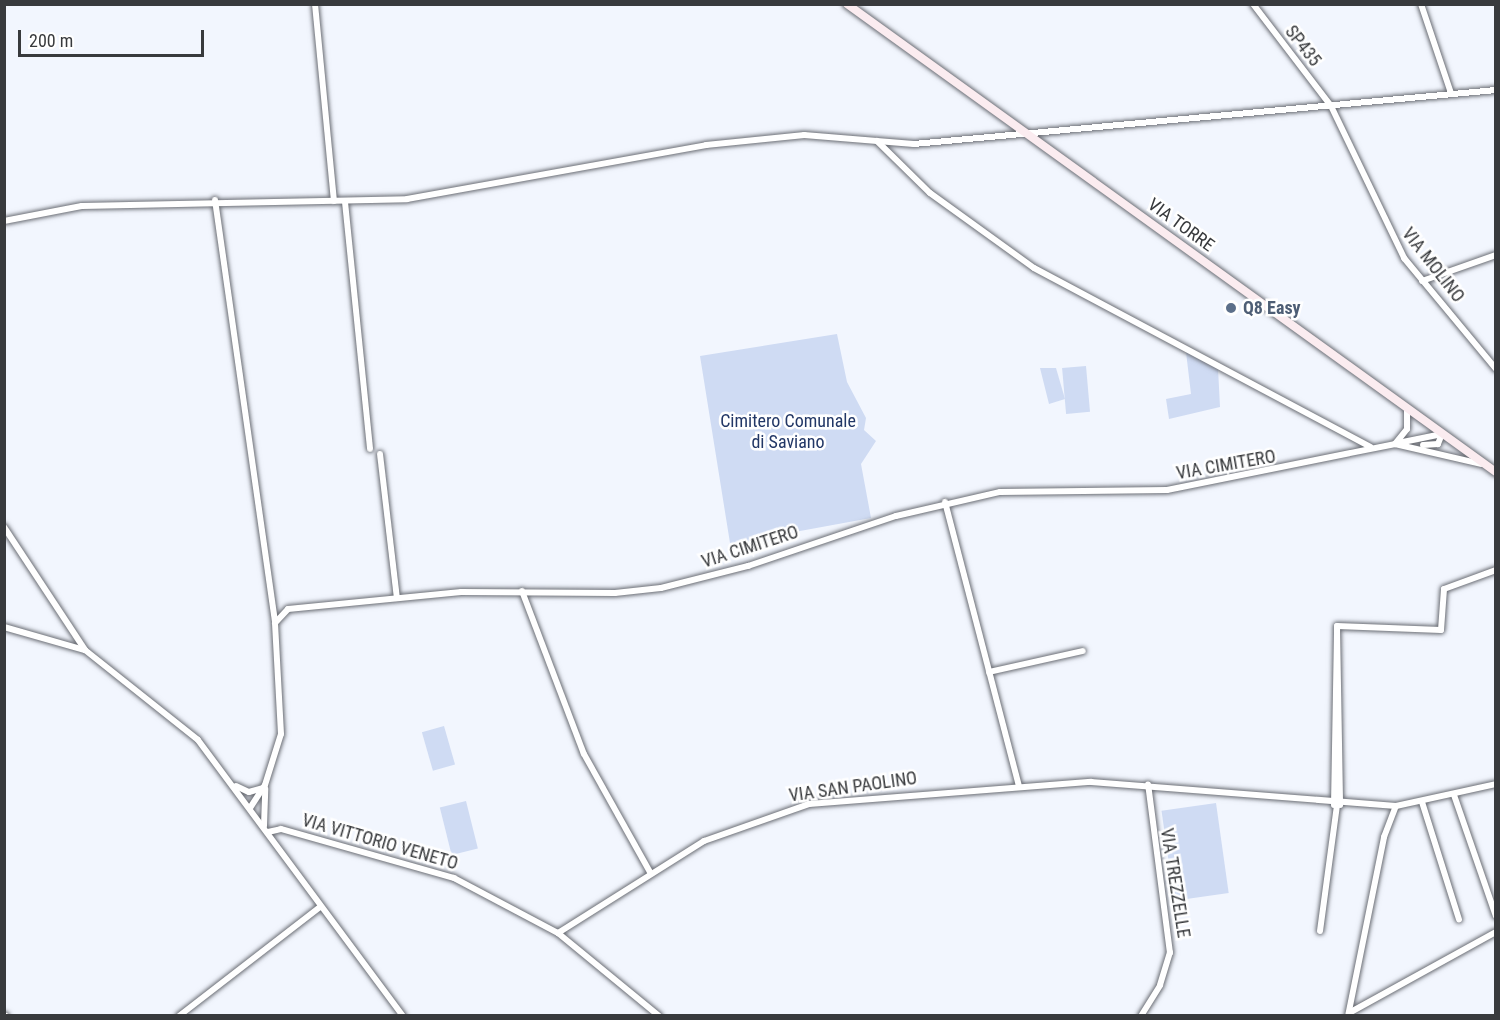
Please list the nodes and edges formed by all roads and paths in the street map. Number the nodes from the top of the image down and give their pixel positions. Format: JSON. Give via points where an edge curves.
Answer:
{"nodes":[{"id":1,"x":315,"y":4,"type":"edge"},
{"id":2,"x":847,"y":4,"type":"edge"},
{"id":3,"x":1253,"y":4,"type":"edge"},
{"id":4,"x":1421,"y":4,"type":"edge"},
{"id":5,"x":1496,"y":90,"type":"edge"},
{"id":6,"x":1451,"y":93,"type":"junction"},
{"id":7,"x":1332,"y":106,"type":"junction"},
{"id":8,"x":1021,"y":130,"type":"junction"},
{"id":9,"x":877,"y":141,"type":"junction"},
{"id":10,"x":215,"y":200,"type":"junction"},
{"id":11,"x":334,"y":201,"type":"junction"},
{"id":12,"x":345,"y":202,"type":"junction"},
{"id":13,"x":4,"y":221,"type":"edge"},
{"id":14,"x":1496,"y":255,"type":"edge"},
{"id":15,"x":1422,"y":280,"type":"junction"},
{"id":16,"x":1496,"y":369,"type":"edge"},
{"id":17,"x":1407,"y":410,"type":"junction"},
{"id":18,"x":1442,"y":434,"type":"junction"},
{"id":19,"x":1395,"y":444,"type":"junction"},
{"id":20,"x":1416,"y":446,"type":"junction"},
{"id":21,"x":1370,"y":447,"type":"junction"},
{"id":22,"x":370,"y":448,"type":"dead end"},
{"id":23,"x":380,"y":454,"type":"dead end"},
{"id":24,"x":1485,"y":465,"type":"junction"},
{"id":25,"x":1496,"y":472,"type":"edge"},
{"id":26,"x":945,"y":502,"type":"junction"},
{"id":27,"x":4,"y":527,"type":"edge"},
{"id":28,"x":1496,"y":570,"type":"edge"},
{"id":29,"x":522,"y":591,"type":"junction"},
{"id":30,"x":397,"y":598,"type":"junction"},
{"id":31,"x":275,"y":623,"type":"junction"},
{"id":32,"x":4,"y":627,"type":"edge"},
{"id":33,"x":85,"y":650,"type":"junction"},
{"id":34,"x":1083,"y":651,"type":"dead end"},
{"id":35,"x":989,"y":672,"type":"junction"},
{"id":36,"x":1148,"y":784,"type":"junction"},
{"id":37,"x":1496,"y":784,"type":"edge"},
{"id":38,"x":234,"y":785,"type":"junction"},
{"id":39,"x":265,"y":785,"type":"junction"},
{"id":40,"x":1019,"y":786,"type":"junction"},
{"id":41,"x":1455,"y":795,"type":"junction"},
{"id":42,"x":1422,"y":801,"type":"junction"},
{"id":43,"x":1337,"y":805,"type":"junction"},
{"id":44,"x":1396,"y":806,"type":"junction"},
{"id":45,"x":250,"y":808,"type":"junction"},
{"id":46,"x":266,"y":829,"type":"junction"},
{"id":47,"x":651,"y":874,"type":"junction"},
{"id":48,"x":320,"y":907,"type":"junction"},
{"id":49,"x":1496,"y":916,"type":"edge"},
{"id":50,"x":1460,"y":919,"type":"dead end"},
{"id":51,"x":1320,"y":931,"type":"dead end"},
{"id":52,"x":1496,"y":932,"type":"edge"},
{"id":53,"x":558,"y":933,"type":"junction"},
{"id":54,"x":1348,"y":1014,"type":"edge"},
{"id":55,"x":179,"y":1016,"type":"edge"},
{"id":56,"x":403,"y":1016,"type":"edge"},
{"id":57,"x":659,"y":1016,"type":"edge"},
{"id":58,"x":1141,"y":1016,"type":"edge"}],
"edges":[{"from":1,"to":11,"type":"street"},
{"from":2,"to":8,"type":"main road","name":"VIA TORRE"},
{"from":3,"to":7,"type":"street","name":"SP435"},
{"from":4,"to":6,"type":"street"},
{"from":5,"to":6,"type":"street"},
{"from":6,"to":7,"type":"street"},
{"from":7,"to":8,"type":"street","via":[[1178,122]]},
{"from":7,"to":15,"type":"street","name":"VIA MOLINO","via":[[1384,225]]},
{"from":8,"to":9,"type":"street","via":[[914,144]]},
{"from":8,"to":17,"type":"main road","name":"VIA TORRE"},
{"from":9,"to":12,"type":"street","via":[[848,135],[804,135],[706,144],[464,191]]},
{"from":9,"to":21,"type":"street","via":[[930,193],[1034,268]]},
{"from":10,"to":11,"type":"street"},
{"from":10,"to":13,"type":"street","via":[[82,206]]},
{"from":10,"to":31,"type":"street"},
{"from":11,"to":12,"type":"street"},
{"from":12,"to":22,"type":"street"},
{"from":14,"to":15,"type":"street"},
{"from":15,"to":16,"type":"street","name":"VIA MOLINO"},
{"from":17,"to":18,"type":"main road","name":"VIA TORRE"},
{"from":17,"to":19,"type":"street","via":[[1407,429]]},
{"from":18,"to":19,"type":"street","name":"VIA CIMITERO"},
{"from":18,"to":20,"type":"street","name":"VIA CIMITERO","via":[[1438,444]]},
{"from":18,"to":24,"type":"main road","name":"VIA TORRE"},
{"from":19,"to":20,"type":"street","name":"VIA CIMITERO"},
{"from":19,"to":21,"type":"street","name":"VIA CIMITERO"},
{"from":20,"to":24,"type":"street","name":"VIA CIMITERO"},
{"from":21,"to":26,"type":"street","name":"VIA CIMITERO","via":[[1315,464],[1167,490],[1000,492]]},
{"from":23,"to":30,"type":"street"},
{"from":24,"to":25,"type":"main road","name":"VIA TORRE"},
{"from":26,"to":29,"type":"street","name":"VIA CIMITERO","via":[[748,566],[661,588],[615,593]]},
{"from":26,"to":35,"type":"street"},
{"from":27,"to":33,"type":"street","name":"VIA VITTORIO VENETO"},
{"from":28,"to":43,"type":"street","via":[[1444,589],[1441,630],[1341,623],[1337,628]]},
{"from":29,"to":30,"type":"street","name":"VIA CIMITERO"},
{"from":29,"to":47,"type":"street","via":[[584,754]]},
{"from":30,"to":31,"type":"street","name":"VIA CIMITERO","via":[[288,609]]},
{"from":31,"to":39,"type":"street","via":[[283,716]]},
{"from":32,"to":33,"type":"street"},
{"from":33,"to":38,"type":"street","name":"VIA VITTORIO VENETO","via":[[174,716]]},
{"from":34,"to":35,"type":"street"},
{"from":35,"to":40,"type":"street"},
{"from":36,"to":40,"type":"street","name":"VIA SAN PAOLINO"},
{"from":36,"to":43,"type":"street","name":"VIA SAN PAOLINO"},
{"from":36,"to":58,"type":"street","name":"VIA TREZZELLE","via":[[1170,953],[1160,986]]},
{"from":37,"to":41,"type":"street","name":"VIA SAN PAOLINO"},
{"from":38,"to":39,"type":"street","via":[[249,792]]},
{"from":38,"to":45,"type":"street","name":"VIA VITTORIO VENETO"},
{"from":39,"to":45,"type":"street"},
{"from":39,"to":46,"type":"street"},
{"from":40,"to":47,"type":"street","name":"VIA SAN PAOLINO","via":[[809,804],[704,841]]},
{"from":41,"to":42,"type":"street","name":"VIA SAN PAOLINO"},
{"from":41,"to":49,"type":"street"},
{"from":42,"to":44,"type":"street","name":"VIA SAN PAOLINO"},
{"from":42,"to":50,"type":"street"},
{"from":43,"to":44,"type":"street","name":"VIA SAN PAOLINO"},
{"from":43,"to":51,"type":"street"},
{"from":44,"to":54,"type":"street","via":[[1383,837]]},
{"from":45,"to":46,"type":"street","name":"VIA VITTORIO VENETO"},
{"from":46,"to":48,"type":"street","name":"VIA VITTORIO VENETO"},
{"from":46,"to":53,"type":"street","name":"VIA VITTORIO VENETO","via":[[280,829],[454,878]]},
{"from":47,"to":53,"type":"street","name":"VIA SAN PAOLINO"},
{"from":48,"to":55,"type":"street"},
{"from":48,"to":56,"type":"street","name":"VIA VITTORIO VENETO"},
{"from":52,"to":54,"type":"street"},
{"from":53,"to":57,"type":"street","name":"VIA VITTORIO VENETO"}]}
